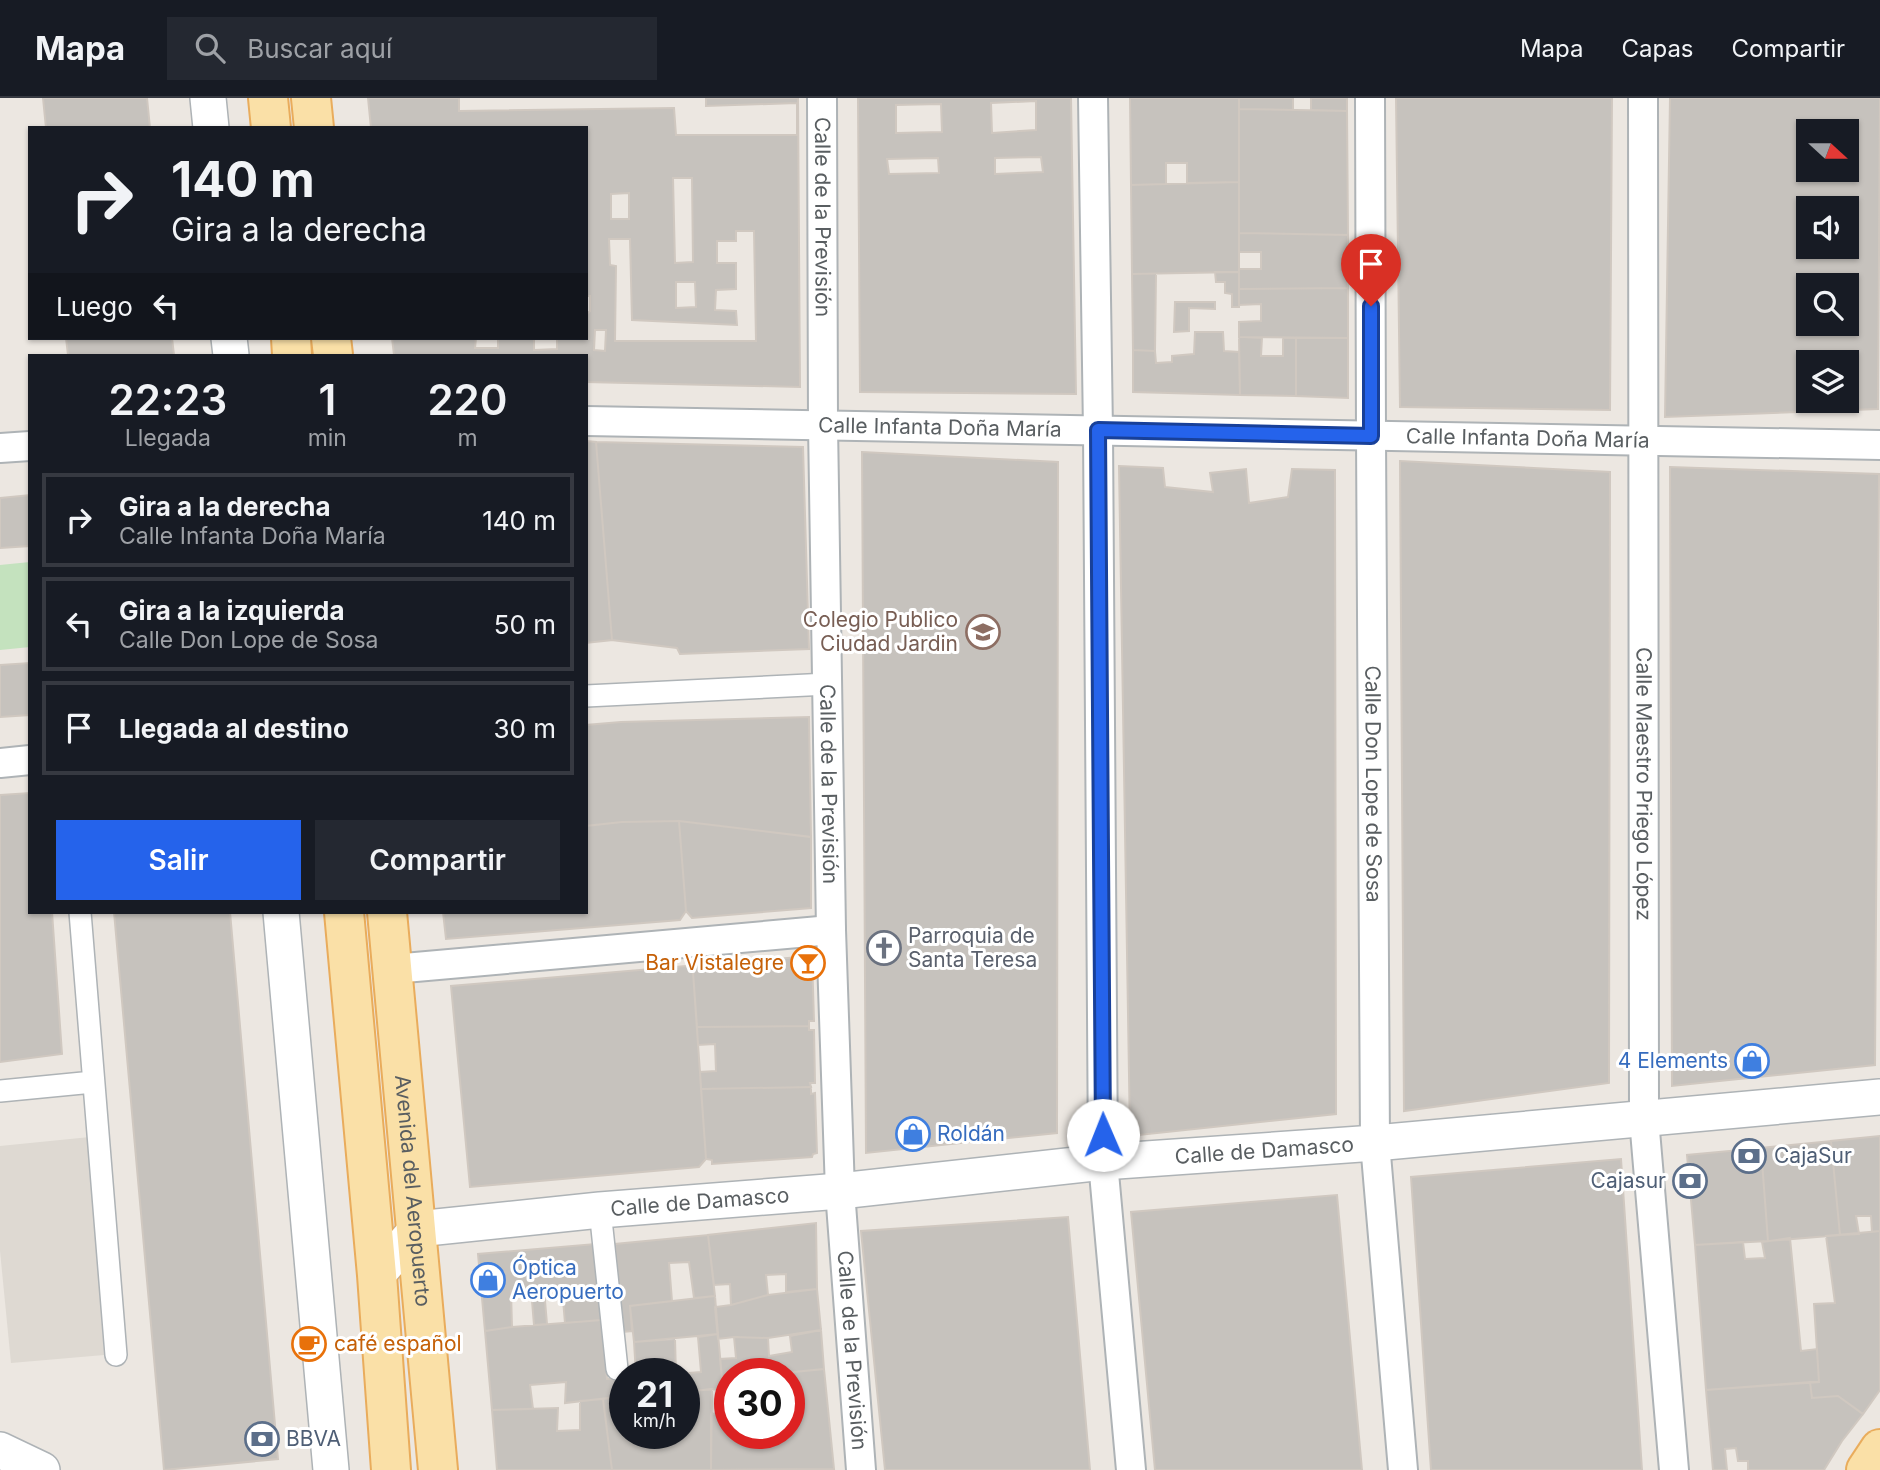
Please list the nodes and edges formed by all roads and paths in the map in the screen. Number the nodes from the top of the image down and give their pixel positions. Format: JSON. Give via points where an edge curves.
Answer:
{"nodes":[{"id":1,"x":208,"y":98,"type":"edge"},
{"id":2,"x":268,"y":98,"type":"edge"},
{"id":3,"x":311,"y":98,"type":"edge"},
{"id":4,"x":822,"y":98,"type":"edge"},
{"id":5,"x":1093,"y":98,"type":"edge"},
{"id":6,"x":1370,"y":98,"type":"edge"},
{"id":7,"x":1643,"y":98,"type":"edge"},
{"id":8,"x":211,"y":126,"type":"edge"},
{"id":9,"x":271,"y":126,"type":"edge"},
{"id":10,"x":314,"y":126,"type":"edge"},
{"id":11,"x":588,"y":421,"type":"edge"},
{"id":12,"x":823,"y":425,"type":"junction"},
{"id":13,"x":1098,"y":430,"type":"junction"},
{"id":14,"x":1371,"y":436,"type":"junction"},
{"id":15,"x":1643,"y":441,"type":"junction"},
{"id":16,"x":1880,"y":445,"type":"edge"},
{"id":17,"x":28,"y":446,"type":"edge"},
{"id":18,"x":0,"y":448,"type":"edge"},
{"id":19,"x":828,"y":684,"type":"junction"},
{"id":20,"x":588,"y":696,"type":"edge"},
{"id":21,"x":28,"y":760,"type":"edge"},
{"id":22,"x":0,"y":762,"type":"edge"},
{"id":23,"x":80,"y":914,"type":"edge"},
{"id":24,"x":281,"y":914,"type":"edge"},
{"id":25,"x":344,"y":914,"type":"edge"},
{"id":26,"x":387,"y":914,"type":"edge"},
{"id":27,"x":831,"y":930,"type":"junction"},
{"id":28,"x":393,"y":969,"type":"junction"},
{"id":29,"x":93,"y":1082,"type":"junction"},
{"id":30,"x":0,"y":1091,"type":"edge"},
{"id":31,"x":1880,"y":1097,"type":"edge"},
{"id":32,"x":1644,"y":1119,"type":"junction"},
{"id":33,"x":1376,"y":1143,"type":"junction"},
{"id":34,"x":1103,"y":1162,"type":"junction"},
{"id":35,"x":840,"y":1191,"type":"junction"},
{"id":36,"x":600,"y":1210,"type":"junction"},
{"id":37,"x":417,"y":1228,"type":"junction"},
{"id":38,"x":377,"y":1275,"type":"junction"},
{"id":39,"x":116,"y":1355,"type":"dead end"},
{"id":40,"x":616,"y":1358,"type":"edge"},
{"id":41,"x":1880,"y":1448,"type":"edge"},
{"id":42,"x":0,"y":1450,"type":"edge"},
{"id":43,"x":42,"y":1470,"type":"edge"},
{"id":44,"x":331,"y":1470,"type":"edge"},
{"id":45,"x":391,"y":1470,"type":"edge"},
{"id":46,"x":438,"y":1470,"type":"edge"},
{"id":47,"x":861,"y":1470,"type":"edge"},
{"id":48,"x":1132,"y":1470,"type":"edge"},
{"id":49,"x":1403,"y":1470,"type":"edge"},
{"id":50,"x":1674,"y":1470,"type":"edge"},
{"id":51,"x":1866,"y":1470,"type":"edge"}],
"edges":[{"from":1,"to":8,"type":"street"},
{"from":2,"to":9,"type":"main road"},
{"from":3,"to":10,"type":"main road"},
{"from":4,"to":12,"type":"street","name":"Calle de la Previsión"},
{"from":5,"to":13,"type":"street"},
{"from":6,"to":14,"type":"street","name":"Calle Don Lope de Sosa"},
{"from":7,"to":15,"type":"street","name":"Calle Maestro Priego López"},
{"from":11,"to":12,"type":"street","name":"Calle Infanta Doña María"},
{"from":12,"to":13,"type":"street","name":"Calle Infanta Doña María"},
{"from":12,"to":19,"type":"street","name":"Calle de la Previsión"},
{"from":13,"to":14,"type":"street","name":"Calle Infanta Doña María"},
{"from":13,"to":34,"type":"street"},
{"from":14,"to":15,"type":"street","name":"Calle Infanta Doña María"},
{"from":14,"to":33,"type":"street","name":"Calle Don Lope de Sosa"},
{"from":15,"to":16,"type":"street","name":"Calle Infanta Doña María"},
{"from":15,"to":32,"type":"street","name":"Calle Maestro Priego López"},
{"from":17,"to":18,"type":"street"},
{"from":19,"to":20,"type":"street"},
{"from":19,"to":27,"type":"street","name":"Calle de la Previsión"},
{"from":21,"to":22,"type":"street"},
{"from":23,"to":29,"type":"street"},
{"from":24,"to":44,"type":"street"},
{"from":25,"to":38,"type":"main road","name":"Avenida del Aeropuerto"},
{"from":26,"to":28,"type":"main road","name":"Avenida del Aeropuerto"},
{"from":27,"to":28,"type":"street"},
{"from":27,"to":35,"type":"street","name":"Calle de la Previsión"},
{"from":28,"to":37,"type":"main road","name":"Avenida del Aeropuerto"},
{"from":29,"to":30,"type":"street"},
{"from":29,"to":39,"type":"street"},
{"from":31,"to":32,"type":"street","name":"Calle de Damasco"},
{"from":32,"to":33,"type":"street","name":"Calle de Damasco"},
{"from":32,"to":50,"type":"street","name":"Calle Maestro Priego López"},
{"from":33,"to":34,"type":"street","name":"Calle de Damasco"},
{"from":33,"to":49,"type":"street","name":"Calle Don Lope de Sosa"},
{"from":34,"to":35,"type":"street","name":"Calle de Damasco"},
{"from":34,"to":48,"type":"street"},
{"from":35,"to":36,"type":"street","name":"Calle de Damasco"},
{"from":35,"to":47,"type":"street","name":"Calle de la Previsión"},
{"from":36,"to":37,"type":"street","name":"Calle de Damasco"},
{"from":36,"to":40,"type":"street"},
{"from":37,"to":38,"type":"street"},
{"from":37,"to":46,"type":"main road","name":"Avenida del Aeropuerto"},
{"from":38,"to":45,"type":"main road","name":"Avenida del Aeropuerto"},
{"from":41,"to":51,"type":"main road"},
{"from":42,"to":43,"type":"street"}]}
